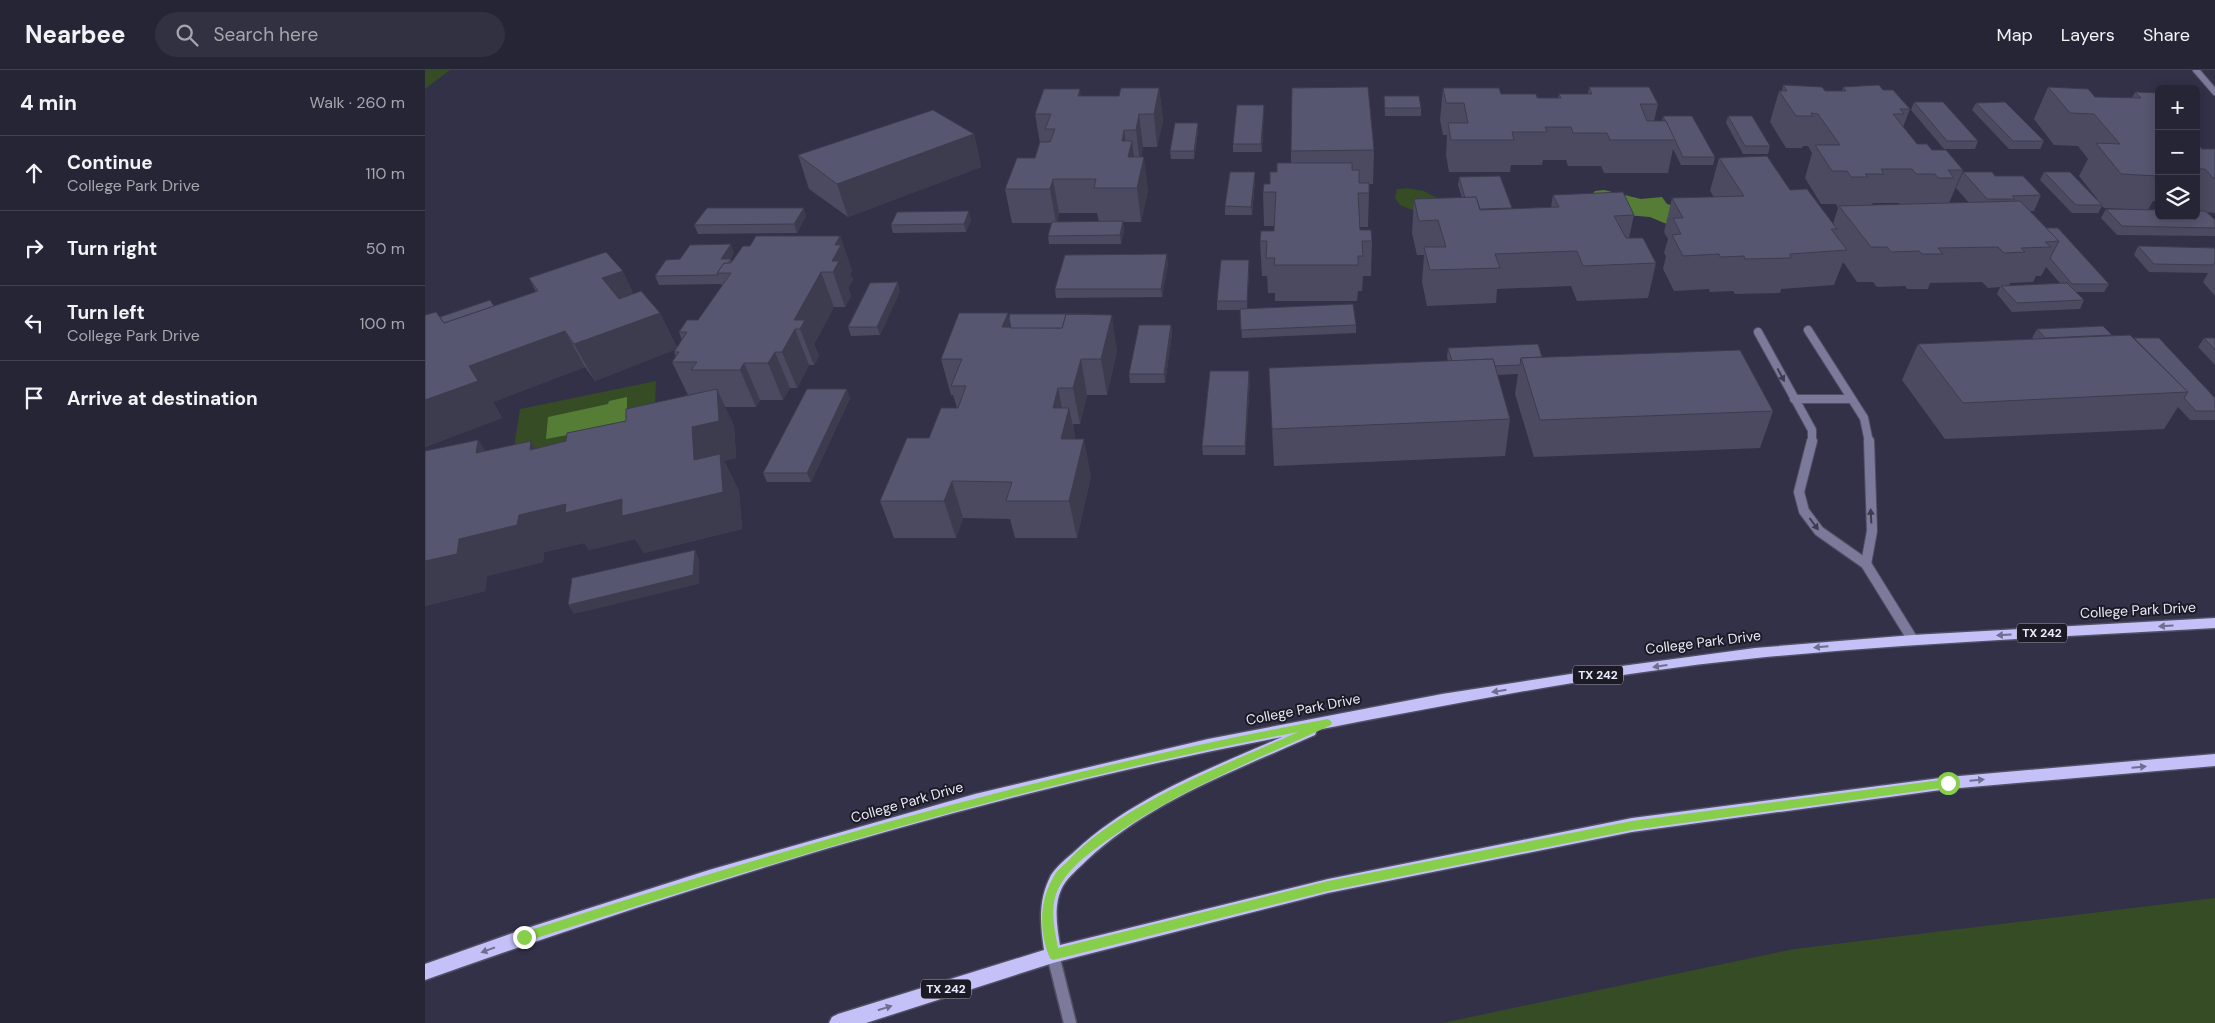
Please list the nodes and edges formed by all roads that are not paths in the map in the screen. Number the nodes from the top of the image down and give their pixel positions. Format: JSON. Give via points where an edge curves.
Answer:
{"nodes":[{"id":1,"x":2196,"y":70,"type":"edge"},
{"id":2,"x":2215,"y":92,"type":"edge"},
{"id":3,"x":1809,"y":330,"type":"dead end"},
{"id":4,"x":1758,"y":332,"type":"dead end"},
{"id":5,"x":1794,"y":399,"type":"junction"},
{"id":6,"x":1851,"y":399,"type":"junction"},
{"id":7,"x":1866,"y":564,"type":"junction"},
{"id":8,"x":2215,"y":623,"type":"edge"},
{"id":9,"x":1913,"y":640,"type":"junction"},
{"id":10,"x":1328,"y":722,"type":"junction"},
{"id":11,"x":2215,"y":760,"type":"edge"},
{"id":12,"x":1053,"y":955,"type":"junction"},
{"id":13,"x":425,"y":972,"type":"edge"},
{"id":14,"x":838,"y":1023,"type":"edge"},
{"id":15,"x":1070,"y":1023,"type":"edge"}],
"edges":[{"from":1,"to":2,"type":"street"},
{"from":3,"to":6,"type":"street"},
{"from":4,"to":5,"type":"street","one_way":true},
{"from":5,"to":6,"type":"street"},
{"from":5,"to":7,"type":"street","one_way":true,"via":[[1812,430],[1812,447],[1799,492],[1805,511],[1819,531]]},
{"from":7,"to":6,"type":"street","one_way":true,"via":[[1872,531],[1869,436],[1864,418]]},
{"from":7,"to":9,"type":"street"},
{"from":8,"to":9,"type":"main road","name":"College Park Drive","number":"TX 242","one_way":true},
{"from":9,"to":10,"type":"main road","name":"College Park Drive","number":"TX 242","one_way":true,"via":[[1755,653],[1623,671]]},
{"from":10,"to":12,"type":"main road","via":[[1149,808],[1083,851],[1057,880],[1046,911]]},
{"from":10,"to":13,"type":"main road","name":"College Park Drive","number":"TX 242","one_way":true,"via":[[1208,745],[975,801],[709,878]]},
{"from":12,"to":11,"type":"main road","number":"TX 242","one_way":true,"via":[[1328,886],[1632,826],[1948,783]]},
{"from":14,"to":12,"type":"main road","number":"TX 242","one_way":true},
{"from":12,"to":15,"type":"street"}]}
